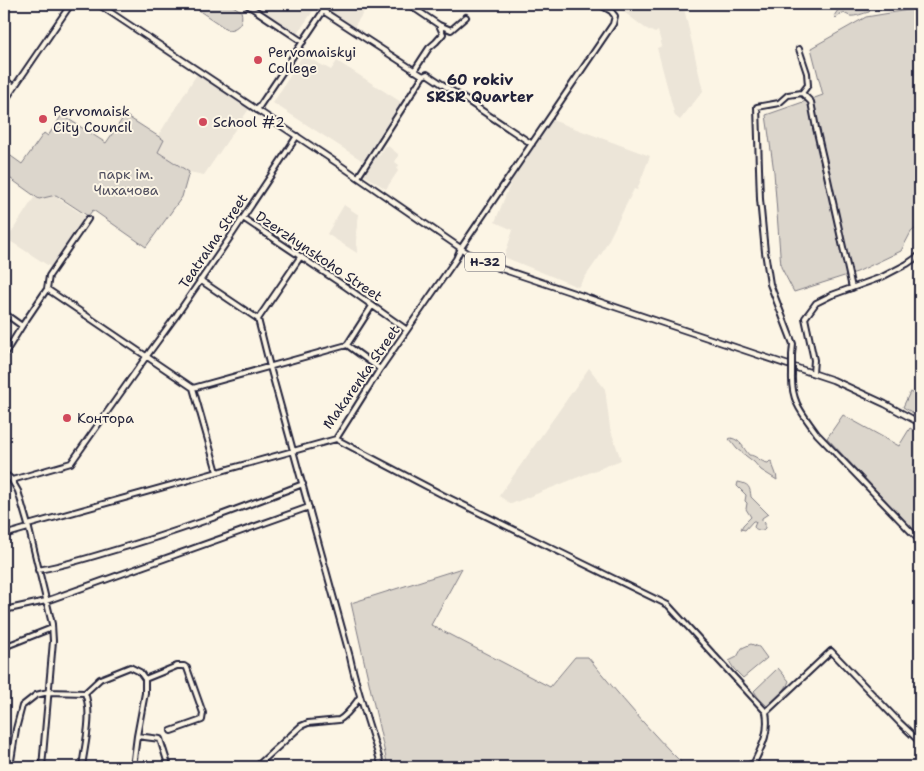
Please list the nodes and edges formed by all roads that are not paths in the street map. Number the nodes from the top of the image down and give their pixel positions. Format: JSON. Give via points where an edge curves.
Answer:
{"nodes":[{"id":1,"x":71,"y":4,"type":"edge"},
{"id":2,"x":98,"y":4,"type":"edge"},
{"id":3,"x":246,"y":4,"type":"edge"},
{"id":4,"x":328,"y":4,"type":"edge"},
{"id":5,"x":408,"y":4,"type":"edge"},
{"id":6,"x":599,"y":4,"type":"edge"},
{"id":7,"x":323,"y":11,"type":"junction"},
{"id":8,"x":466,"y":17,"type":"dead end"},
{"id":9,"x":439,"y":25,"type":"junction"},
{"id":10,"x":303,"y":42,"type":"junction"},
{"id":11,"x":798,"y":49,"type":"dead end"},
{"id":12,"x":414,"y":70,"type":"junction"},
{"id":13,"x":423,"y":76,"type":"junction"},
{"id":14,"x":4,"y":79,"type":"edge"},
{"id":15,"x":14,"y":86,"type":"junction"},
{"id":16,"x":802,"y":93,"type":"junction"},
{"id":17,"x":4,"y":100,"type":"edge"},
{"id":18,"x":257,"y":110,"type":"junction"},
{"id":19,"x":297,"y":136,"type":"junction"},
{"id":20,"x":532,"y":144,"type":"junction"},
{"id":21,"x":358,"y":177,"type":"junction"},
{"id":22,"x":243,"y":218,"type":"junction"},
{"id":23,"x":88,"y":219,"type":"dead end"},
{"id":24,"x":461,"y":248,"type":"junction"},
{"id":25,"x":920,"y":255,"type":"edge"},
{"id":26,"x":301,"y":256,"type":"junction"},
{"id":27,"x":200,"y":280,"type":"junction"},
{"id":28,"x":852,"y":288,"type":"junction"},
{"id":29,"x":47,"y":289,"type":"junction"},
{"id":30,"x":372,"y":306,"type":"junction"},
{"id":31,"x":4,"y":313,"type":"edge"},
{"id":32,"x":258,"y":319,"type":"junction"},
{"id":33,"x":22,"y":326,"type":"junction"},
{"id":34,"x":407,"y":330,"type":"junction"},
{"id":35,"x":347,"y":345,"type":"junction"},
{"id":36,"x":4,"y":355,"type":"edge"},
{"id":37,"x":146,"y":357,"type":"junction"},
{"id":38,"x":270,"y":367,"type":"junction"},
{"id":39,"x":380,"y":369,"type":"junction"},
{"id":40,"x":813,"y":373,"type":"junction"},
{"id":41,"x":193,"y":388,"type":"junction"},
{"id":42,"x":920,"y":423,"type":"edge"},
{"id":43,"x":336,"y":439,"type":"junction"},
{"id":44,"x":293,"y":450,"type":"junction"},
{"id":45,"x":217,"y":472,"type":"junction"},
{"id":46,"x":4,"y":473,"type":"edge"},
{"id":47,"x":12,"y":480,"type":"junction"},
{"id":48,"x":303,"y":484,"type":"junction"},
{"id":49,"x":309,"y":507,"type":"junction"},
{"id":50,"x":28,"y":527,"type":"junction"},
{"id":51,"x":4,"y":534,"type":"edge"},
{"id":52,"x":920,"y":541,"type":"edge"},
{"id":53,"x":38,"y":570,"type":"junction"},
{"id":54,"x":46,"y":601,"type":"junction"},
{"id":55,"x":4,"y":610,"type":"edge"},
{"id":56,"x":52,"y":628,"type":"junction"},
{"id":57,"x":4,"y":647,"type":"edge"},
{"id":58,"x":145,"y":679,"type":"junction"},
{"id":59,"x":48,"y":692,"type":"junction"},
{"id":60,"x":85,"y":693,"type":"junction"},
{"id":61,"x":360,"y":697,"type":"junction"},
{"id":62,"x":766,"y":712,"type":"junction"},
{"id":63,"x":171,"y":731,"type":"dead end"},
{"id":64,"x":137,"y":736,"type":"junction"},
{"id":65,"x":920,"y":742,"type":"edge"},
{"id":66,"x":755,"y":762,"type":"junction"},
{"id":67,"x":4,"y":766,"type":"edge"},
{"id":68,"x":42,"y":767,"type":"edge"},
{"id":69,"x":82,"y":767,"type":"edge"},
{"id":70,"x":132,"y":767,"type":"edge"},
{"id":71,"x":166,"y":767,"type":"edge"},
{"id":72,"x":256,"y":767,"type":"edge"},
{"id":73,"x":382,"y":767,"type":"edge"},
{"id":74,"x":746,"y":767,"type":"edge"},
{"id":75,"x":752,"y":767,"type":"edge"}],
"edges":[{"from":1,"to":15,"type":"street"},
{"from":2,"to":18,"type":"main road","number":"Н-32"},
{"from":3,"to":10,"type":"street"},
{"from":4,"to":7,"type":"street"},
{"from":5,"to":9,"type":"street"},
{"from":6,"to":20,"type":"street","name":"Makarenka Street","via":[[615,16],[613,24]]},
{"from":7,"to":10,"type":"street"},
{"from":7,"to":12,"type":"street"},
{"from":8,"to":9,"type":"street","via":[[451,30]]},
{"from":9,"to":12,"type":"street","via":[[443,34]]},
{"from":10,"to":18,"type":"street"},
{"from":11,"to":16,"type":"street","via":[[807,73],[808,85]]},
{"from":12,"to":13,"type":"street"},
{"from":13,"to":20,"type":"street","via":[[427,74]]},
{"from":13,"to":21,"type":"street"},
{"from":14,"to":15,"type":"street"},
{"from":15,"to":17,"type":"street"},
{"from":16,"to":28,"type":"street","via":[[811,102]]},
{"from":16,"to":52,"type":"street","bridge":true,"via":[[788,95],[779,103],[757,107],[765,252],[770,284],[793,344],[794,399],[817,434]]},
{"from":18,"to":19,"type":"main road","number":"Н-32"},
{"from":19,"to":21,"type":"main road","number":"Н-32"},
{"from":19,"to":22,"type":"street","name":"Teatralna Street"},
{"from":20,"to":24,"type":"street","name":"Makarenka Street"},
{"from":21,"to":24,"type":"main road","number":"Н-32"},
{"from":22,"to":26,"type":"street","name":"Dzerzhynskoho Street"},
{"from":22,"to":27,"type":"street","name":"Teatralna Street"},
{"from":23,"to":29,"type":"street","via":[[49,276]]},
{"from":24,"to":34,"type":"street","name":"Makarenka Street"},
{"from":24,"to":40,"type":"main road","number":"Н-32","via":[[498,268]]},
{"from":25,"to":28,"type":"street","via":[[882,277]]},
{"from":26,"to":30,"type":"street","name":"Dzerzhynskoho Street"},
{"from":26,"to":32,"type":"street"},
{"from":27,"to":32,"type":"street"},
{"from":27,"to":37,"type":"street","name":"Teatralna Street"},
{"from":28,"to":40,"type":"street","via":[[816,303],[805,318],[814,360]]},
{"from":29,"to":33,"type":"street"},
{"from":29,"to":37,"type":"street"},
{"from":30,"to":34,"type":"street","name":"Dzerzhynskoho Street"},
{"from":30,"to":35,"type":"street"},
{"from":31,"to":33,"type":"street"},
{"from":32,"to":38,"type":"street"},
{"from":33,"to":36,"type":"street"},
{"from":34,"to":39,"type":"street","name":"Makarenka Street"},
{"from":35,"to":38,"type":"street"},
{"from":35,"to":39,"type":"street"},
{"from":37,"to":41,"type":"street"},
{"from":37,"to":47,"type":"street","name":"Teatralna Street","via":[[72,463]]},
{"from":38,"to":41,"type":"street"},
{"from":38,"to":44,"type":"street"},
{"from":39,"to":43,"type":"street","name":"Makarenka Street"},
{"from":40,"to":42,"type":"main road","number":"Н-32","via":[[886,404]]},
{"from":41,"to":45,"type":"street"},
{"from":43,"to":44,"type":"street","name":"Makarenka Street"},
{"from":43,"to":62,"type":"street","via":[[442,496],[668,605]]},
{"from":44,"to":45,"type":"street","name":"Makarenka Street"},
{"from":44,"to":48,"type":"street"},
{"from":45,"to":50,"type":"street","name":"Makarenka Street"},
{"from":46,"to":47,"type":"street"},
{"from":47,"to":50,"type":"street"},
{"from":48,"to":49,"type":"street"},
{"from":48,"to":53,"type":"street","via":[[150,540]]},
{"from":49,"to":54,"type":"street"},
{"from":49,"to":61,"type":"street"},
{"from":50,"to":51,"type":"street","name":"Makarenka Street"},
{"from":50,"to":53,"type":"street"},
{"from":53,"to":54,"type":"street"},
{"from":54,"to":55,"type":"street"},
{"from":54,"to":56,"type":"street"},
{"from":56,"to":57,"type":"street"},
{"from":56,"to":59,"type":"street","via":[[54,641]]},
{"from":58,"to":60,"type":"street","via":[[130,667],[100,679]]},
{"from":58,"to":63,"type":"street","via":[[178,666],[186,668],[203,717]]},
{"from":58,"to":64,"type":"street"},
{"from":59,"to":60,"type":"street"},
{"from":59,"to":67,"type":"street","via":[[22,706],[10,767]]},
{"from":59,"to":68,"type":"street"},
{"from":60,"to":69,"type":"street","via":[[89,714]]},
{"from":61,"to":72,"type":"street","via":[[339,720],[301,726]]},
{"from":61,"to":73,"type":"street"},
{"from":62,"to":65,"type":"street","via":[[831,651]]},
{"from":62,"to":66,"type":"street","via":[[766,736]]},
{"from":64,"to":70,"type":"street"},
{"from":64,"to":71,"type":"street","via":[[160,739]]},
{"from":66,"to":74,"type":"street"},
{"from":66,"to":75,"type":"street"}]}
